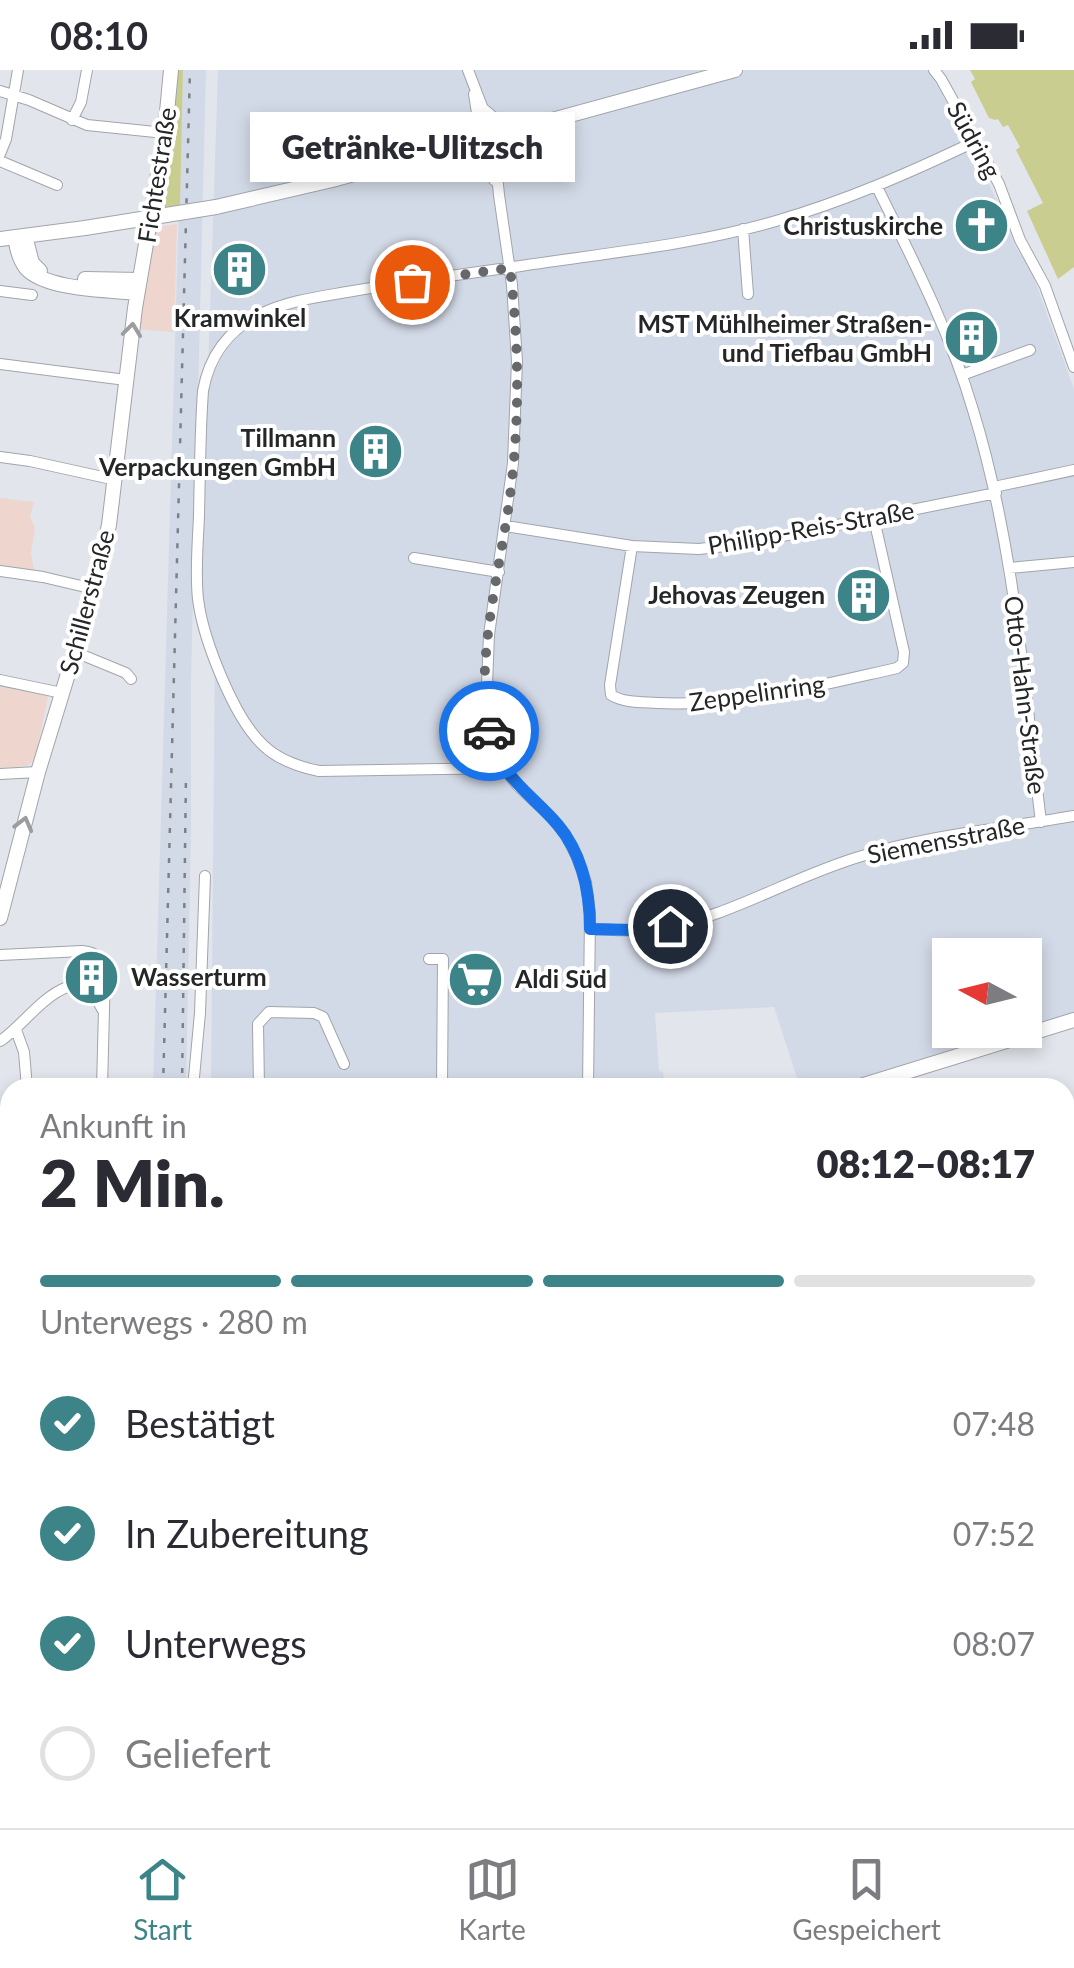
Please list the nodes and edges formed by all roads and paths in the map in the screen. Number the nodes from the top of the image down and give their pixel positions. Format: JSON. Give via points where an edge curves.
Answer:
{"nodes":[{"id":1,"x":18,"y":70,"type":"edge"},
{"id":2,"x":87,"y":70,"type":"edge"},
{"id":3,"x":171,"y":70,"type":"edge"},
{"id":4,"x":468,"y":70,"type":"edge"},
{"id":5,"x":735,"y":70,"type":"edge"},
{"id":6,"x":938,"y":73,"type":"edge"},
{"id":7,"x":473,"y":85,"type":"junction"},
{"id":8,"x":0,"y":92,"type":"edge"},
{"id":9,"x":13,"y":95,"type":"junction"},
{"id":10,"x":484,"y":108,"type":"junction"},
{"id":11,"x":72,"y":120,"type":"junction"},
{"id":12,"x":525,"y":126,"type":"junction"},
{"id":13,"x":165,"y":134,"type":"junction"},
{"id":14,"x":487,"y":136,"type":"junction"},
{"id":15,"x":974,"y":142,"type":"junction"},
{"id":16,"x":448,"y":149,"type":"junction"},
{"id":17,"x":0,"y":157,"type":"edge"},
{"id":18,"x":489,"y":164,"type":"junction"},
{"id":19,"x":57,"y":185,"type":"dead end"},
{"id":20,"x":877,"y":187,"type":"junction"},
{"id":21,"x":499,"y":195,"type":"junction"},
{"id":22,"x":744,"y":230,"type":"junction"},
{"id":23,"x":56,"y":232,"type":"junction"},
{"id":24,"x":13,"y":238,"type":"edge"},
{"id":25,"x":0,"y":247,"type":"edge"},
{"id":26,"x":29,"y":265,"type":"junction"},
{"id":27,"x":510,"y":268,"type":"junction"},
{"id":28,"x":138,"y":286,"type":"junction"},
{"id":29,"x":0,"y":291,"type":"edge"},
{"id":30,"x":748,"y":294,"type":"dead end"},
{"id":31,"x":32,"y":295,"type":"dead end"},
{"id":32,"x":1030,"y":350,"type":"dead end"},
{"id":33,"x":0,"y":364,"type":"edge"},
{"id":34,"x":1074,"y":368,"type":"edge"},
{"id":35,"x":962,"y":375,"type":"junction"},
{"id":36,"x":126,"y":380,"type":"junction"},
{"id":37,"x":0,"y":458,"type":"edge"},
{"id":38,"x":1074,"y":470,"type":"edge"},
{"id":39,"x":116,"y":480,"type":"junction"},
{"id":40,"x":995,"y":490,"type":"junction"},
{"id":41,"x":874,"y":518,"type":"junction"},
{"id":42,"x":506,"y":526,"type":"junction"},
{"id":43,"x":632,"y":546,"type":"junction"},
{"id":44,"x":414,"y":558,"type":"dead end"},
{"id":45,"x":1074,"y":562,"type":"edge"},
{"id":46,"x":1009,"y":568,"type":"junction"},
{"id":47,"x":0,"y":571,"type":"edge"},
{"id":48,"x":498,"y":572,"type":"junction"},
{"id":49,"x":94,"y":589,"type":"junction"},
{"id":50,"x":75,"y":652,"type":"junction"},
{"id":51,"x":130,"y":679,"type":"dead end"},
{"id":52,"x":0,"y":680,"type":"edge"},
{"id":53,"x":62,"y":693,"type":"junction"},
{"id":54,"x":504,"y":768,"type":"junction"},
{"id":55,"x":38,"y":772,"type":"junction"},
{"id":56,"x":0,"y":774,"type":"edge"},
{"id":57,"x":1074,"y":816,"type":"edge"},
{"id":58,"x":1041,"y":822,"type":"junction"},
{"id":59,"x":205,"y":876,"type":"dead end"},
{"id":60,"x":0,"y":918,"type":"edge"},
{"id":61,"x":590,"y":929,"type":"junction"},
{"id":62,"x":0,"y":956,"type":"edge"},
{"id":63,"x":429,"y":960,"type":"dead end"},
{"id":64,"x":104,"y":1020,"type":"junction"},
{"id":65,"x":1074,"y":1020,"type":"edge"},
{"id":66,"x":16,"y":1030,"type":"junction"},
{"id":67,"x":0,"y":1040,"type":"edge"},
{"id":68,"x":344,"y":1064,"type":"dead end"},
{"id":69,"x":26,"y":1078,"type":"edge"},
{"id":70,"x":102,"y":1078,"type":"edge"},
{"id":71,"x":194,"y":1078,"type":"edge"},
{"id":72,"x":259,"y":1078,"type":"edge"},
{"id":73,"x":442,"y":1078,"type":"edge"},
{"id":74,"x":588,"y":1078,"type":"edge"},
{"id":75,"x":886,"y":1078,"type":"edge"}],
"edges":[{"from":1,"to":9,"type":"street"},
{"from":2,"to":11,"type":"street"},
{"from":3,"to":13,"type":"main road","name":"Fichtestraße"},
{"from":4,"to":7,"type":"street"},
{"from":5,"to":12,"type":"main road"},
{"from":6,"to":15,"type":"street","name":"Südring"},
{"from":7,"to":10,"type":"street"},
{"from":7,"to":14,"type":"street"},
{"from":8,"to":9,"type":"street"},
{"from":9,"to":11,"type":"street"},
{"from":9,"to":17,"type":"street"},
{"from":10,"to":12,"type":"street","via":[[498,121]]},
{"from":10,"to":14,"type":"street"},
{"from":11,"to":13,"type":"street"},
{"from":12,"to":14,"type":"main road"},
{"from":13,"to":28,"type":"main road","name":"Fichtestraße"},
{"from":14,"to":16,"type":"main road"},
{"from":14,"to":18,"type":"street"},
{"from":14,"to":21,"type":"street"},
{"from":15,"to":20,"type":"street"},
{"from":15,"to":34,"type":"street","name":"Südring","via":[[999,184]]},
{"from":16,"to":18,"type":"street","via":[[478,153]]},
{"from":16,"to":23,"type":"main road","bridge":true,"via":[[292,190]]},
{"from":17,"to":19,"type":"street"},
{"from":18,"to":21,"type":"street"},
{"from":20,"to":22,"type":"street"},
{"from":20,"to":35,"type":"street","name":"Otto-Hahn-Straße"},
{"from":21,"to":27,"type":"street"},
{"from":22,"to":27,"type":"street"},
{"from":22,"to":30,"type":"street"},
{"from":23,"to":24,"type":"main road"},
{"from":23,"to":26,"type":"main road","via":[[37,247]]},
{"from":24,"to":26,"type":"main road"},
{"from":25,"to":26,"type":"main road"},
{"from":26,"to":28,"type":"main road","via":[[51,282]]},
{"from":27,"to":42,"type":"street","via":[[517,398]]},
{"from":27,"to":54,"type":"street","via":[[300,302],[258,315],[228,336],[202,391],[198,578],[216,662],[249,728],[273,753],[319,771]]},
{"from":36,"to":28,"type":"main road","name":"Schillerstraße","one_way":true},
{"from":29,"to":31,"type":"street"},
{"from":32,"to":35,"type":"street"},
{"from":33,"to":36,"type":"street"},
{"from":35,"to":40,"type":"street","name":"Otto-Hahn-Straße"},
{"from":36,"to":39,"type":"main road","name":"Schillerstraße"},
{"from":37,"to":39,"type":"street"},
{"from":38,"to":40,"type":"street"},
{"from":39,"to":49,"type":"main road","name":"Schillerstraße"},
{"from":40,"to":41,"type":"street","name":"Philipp-Reis-Straße"},
{"from":40,"to":46,"type":"street","name":"Otto-Hahn-Straße"},
{"from":41,"to":43,"type":"street","name":"Philipp-Reis-Straße","via":[[712,548]]},
{"from":41,"to":43,"type":"street","name":"Zeppelinring","via":[[903,664],[740,701],[679,704],[612,695]]},
{"from":42,"to":43,"type":"street","name":"Philipp-Reis-Straße"},
{"from":42,"to":48,"type":"street"},
{"from":44,"to":48,"type":"street"},
{"from":45,"to":46,"type":"street","name":"Otto-Hahn-Straße"},
{"from":46,"to":58,"type":"street","name":"Otto-Hahn-Straße"},
{"from":47,"to":49,"type":"street"},
{"from":48,"to":54,"type":"street","via":[[485,698],[492,743]]},
{"from":49,"to":50,"type":"main road","name":"Schillerstraße"},
{"from":50,"to":51,"type":"street"},
{"from":50,"to":53,"type":"main road","name":"Schillerstraße"},
{"from":52,"to":53,"type":"street"},
{"from":53,"to":55,"type":"main road","name":"Schillerstraße"},
{"from":54,"to":61,"type":"street","via":[[571,844],[586,882]]},
{"from":55,"to":56,"type":"street"},
{"from":60,"to":55,"type":"main road","name":"Schillerstraße","one_way":true},
{"from":57,"to":58,"type":"street","name":"Siemensstraße"},
{"from":58,"to":61,"type":"street","name":"Siemensstraße","via":[[880,850],[670,926]]},
{"from":59,"to":71,"type":"street"},
{"from":61,"to":74,"type":"street"},
{"from":62,"to":64,"type":"street","via":[[93,953],[105,966]]},
{"from":63,"to":73,"type":"street","via":[[442,959]]},
{"from":64,"to":66,"type":"street","via":[[93,994],[69,986]]},
{"from":64,"to":70,"type":"street"},
{"from":65,"to":75,"type":"main road"},
{"from":66,"to":67,"type":"street"},
{"from":66,"to":69,"type":"street"},
{"from":68,"to":72,"type":"street","via":[[324,1017],[269,1012],[258,1024]]}]}
